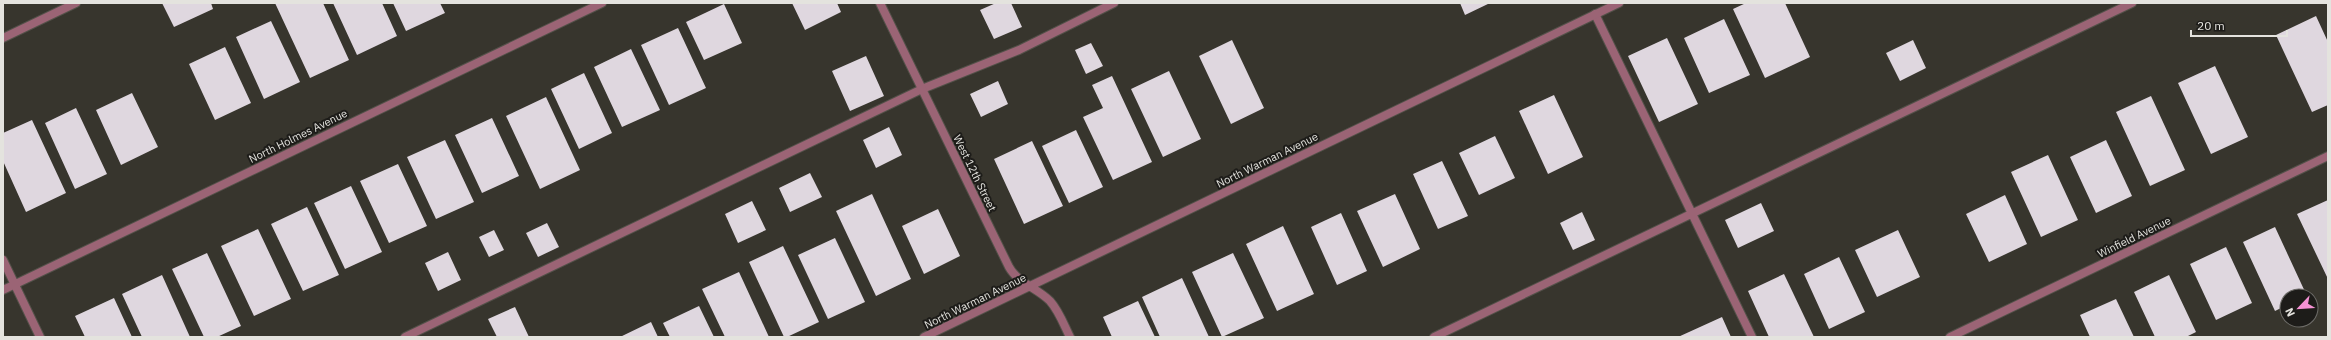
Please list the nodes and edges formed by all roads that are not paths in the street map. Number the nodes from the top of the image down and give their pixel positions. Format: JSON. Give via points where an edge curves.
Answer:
{"nodes":[{"id":1,"x":76,"y":3,"type":"edge"},
{"id":2,"x":602,"y":3,"type":"edge"},
{"id":3,"x":880,"y":3,"type":"edge"},
{"id":4,"x":1114,"y":3,"type":"edge"},
{"id":5,"x":1619,"y":3,"type":"edge"},
{"id":6,"x":2132,"y":3,"type":"edge"},
{"id":7,"x":1595,"y":14,"type":"junction"},
{"id":8,"x":3,"y":38,"type":"edge"},
{"id":9,"x":922,"y":89,"type":"junction"},
{"id":10,"x":2328,"y":156,"type":"edge"},
{"id":11,"x":1691,"y":213,"type":"junction"},
{"id":12,"x":3,"y":260,"type":"edge"},
{"id":13,"x":14,"y":284,"type":"junction"},
{"id":14,"x":1031,"y":286,"type":"junction"},
{"id":15,"x":3,"y":290,"type":"edge"},
{"id":16,"x":40,"y":337,"type":"edge"},
{"id":17,"x":405,"y":337,"type":"edge"},
{"id":18,"x":924,"y":337,"type":"edge"},
{"id":19,"x":1070,"y":337,"type":"edge"},
{"id":20,"x":1434,"y":337,"type":"edge"},
{"id":21,"x":1752,"y":337,"type":"edge"},
{"id":22,"x":1950,"y":337,"type":"edge"}],
"edges":[{"from":1,"to":8,"type":"street"},
{"from":2,"to":13,"type":"street","name":"North Holmes Avenue"},
{"from":3,"to":9,"type":"street","name":"West 12th Street"},
{"from":4,"to":9,"type":"street","via":[[1019,50]]},
{"from":5,"to":7,"type":"street","name":"North Warman Avenue"},
{"from":6,"to":11,"type":"street"},
{"from":7,"to":11,"type":"street"},
{"from":7,"to":14,"type":"street","name":"North Warman Avenue"},
{"from":9,"to":14,"type":"street","name":"West 12th Street","via":[[1009,267],[1016,277]]},
{"from":9,"to":17,"type":"street"},
{"from":10,"to":22,"type":"street","name":"Winfield Avenue"},
{"from":11,"to":20,"type":"street"},
{"from":11,"to":21,"type":"street"},
{"from":12,"to":13,"type":"street"},
{"from":13,"to":15,"type":"street","name":"North Holmes Avenue"},
{"from":13,"to":16,"type":"street"},
{"from":14,"to":18,"type":"street","name":"North Warman Avenue"},
{"from":14,"to":19,"type":"street","name":"West 12th Street","via":[[1056,309]]}]}
